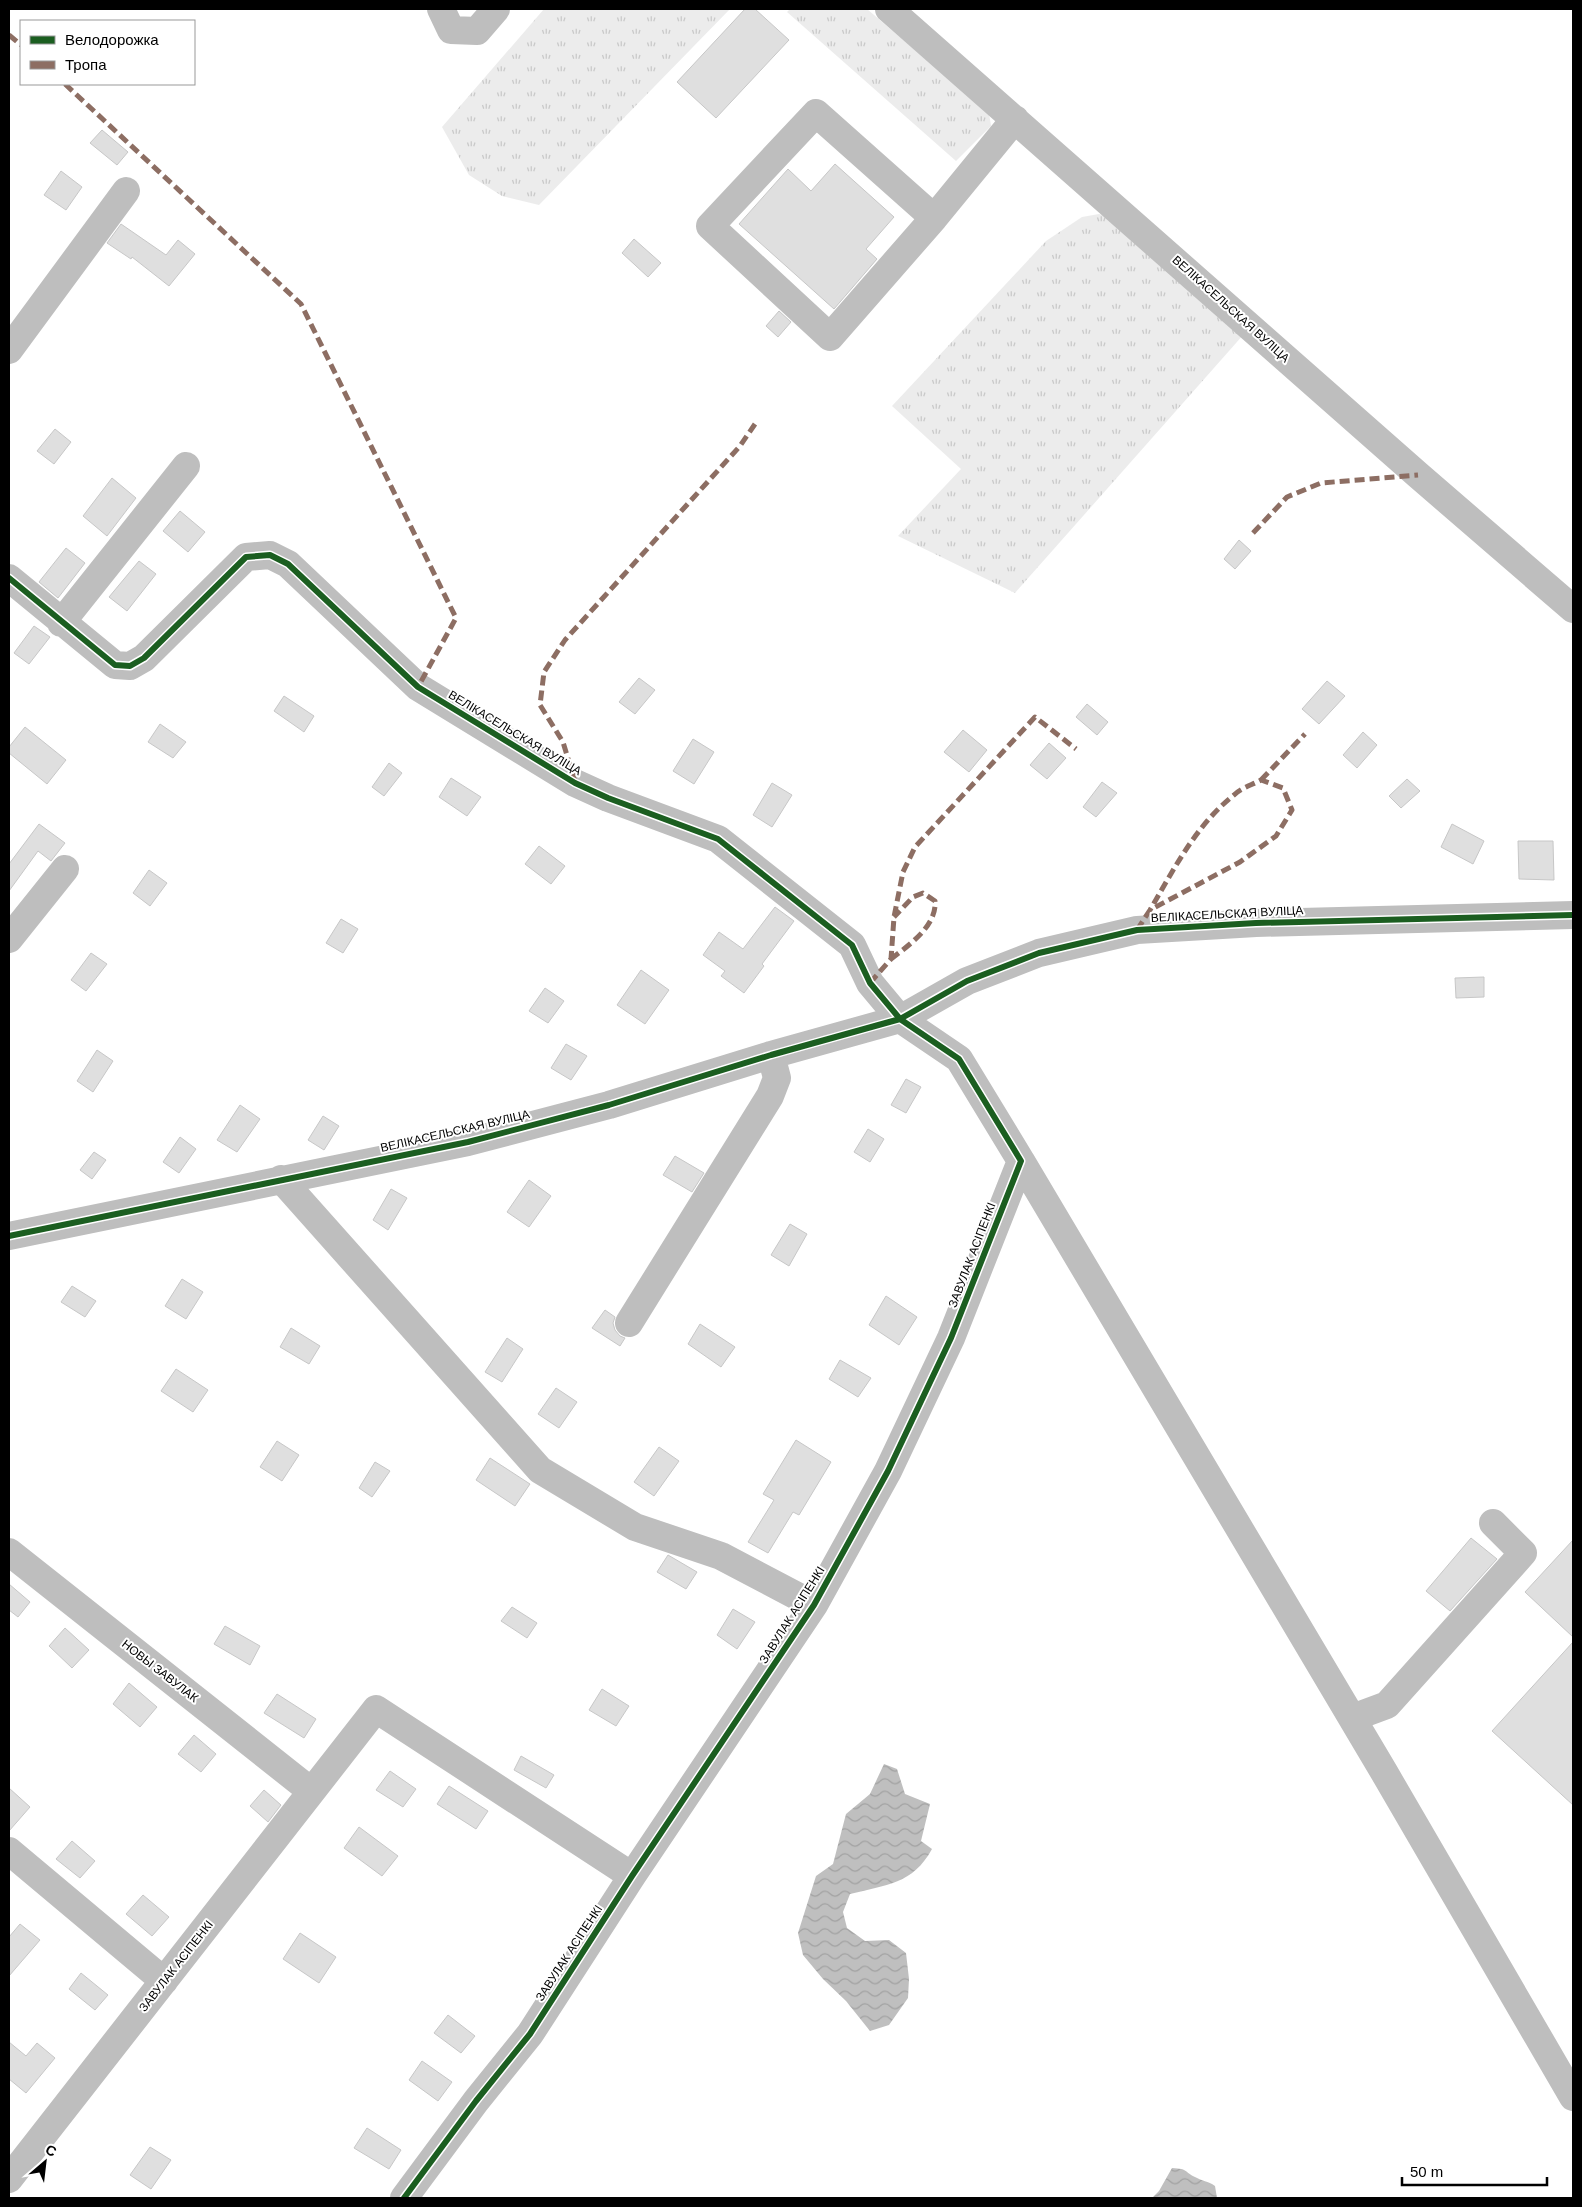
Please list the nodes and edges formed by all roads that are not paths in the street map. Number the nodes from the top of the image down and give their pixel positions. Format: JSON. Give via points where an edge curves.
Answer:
{"nodes":[{"id":1,"x":441,"y":9,"type":"edge"},
{"id":2,"x":496,"y":9,"type":"edge"},
{"id":3,"x":889,"y":9,"type":"edge"},
{"id":4,"x":1016,"y":119,"type":"junction"},
{"id":5,"x":126,"y":191,"type":"dead end"},
{"id":6,"x":934,"y":218,"type":"junction"},
{"id":7,"x":9,"y":350,"type":"edge"},
{"id":8,"x":186,"y":466,"type":"dead end"},
{"id":9,"x":9,"y":578,"type":"edge"},
{"id":10,"x":1573,"y":609,"type":"edge"},
{"id":11,"x":62,"y":623,"type":"junction"},
{"id":12,"x":65,"y":870,"type":"dead end"},
{"id":13,"x":1573,"y":915,"type":"edge"},
{"id":14,"x":9,"y":939,"type":"edge"},
{"id":15,"x":900,"y":1020,"type":"junction"},
{"id":16,"x":771,"y":1055,"type":"junction"},
{"id":17,"x":1021,"y":1161,"type":"junction"},
{"id":18,"x":281,"y":1179,"type":"junction"},
{"id":19,"x":9,"y":1236,"type":"edge"},
{"id":20,"x":629,"y":1323,"type":"dead end"},
{"id":21,"x":1493,"y":1523,"type":"dead end"},
{"id":22,"x":9,"y":1552,"type":"edge"},
{"id":23,"x":814,"y":1605,"type":"junction"},
{"id":24,"x":1352,"y":1718,"type":"junction"},
{"id":25,"x":311,"y":1790,"type":"junction"},
{"id":26,"x":9,"y":1852,"type":"edge"},
{"id":27,"x":632,"y":1876,"type":"junction"},
{"id":28,"x":164,"y":1982,"type":"junction"},
{"id":29,"x":1573,"y":2097,"type":"edge"},
{"id":30,"x":9,"y":2178,"type":"edge"},
{"id":31,"x":404,"y":2198,"type":"edge"}],
"edges":[{"from":1,"to":2,"type":"street","via":[[451,30],[476,31]]},
{"from":3,"to":4,"type":"street","name":"ВЕЛІКАСЕЛЬСКАЯ ВУЛІЦА"},
{"from":4,"to":6,"type":"street"},
{"from":4,"to":10,"type":"street","name":"ВЕЛІКАСЕЛЬСКАЯ ВУЛІЦА"},
{"from":5,"to":7,"type":"street"},
{"from":6,"to":6,"type":"street","via":[[830,337],[710,226],[816,113]]},
{"from":8,"to":11,"type":"street"},
{"from":9,"to":11,"type":"street"},
{"from":11,"to":15,"type":"street","name":"ВЕЛІКАСЕЛЬСКАЯ ВУЛІЦА","via":[[115,665],[130,666],[144,658],[246,557],[270,555],[288,564],[418,687],[575,783],[718,839],[852,945],[870,983]]},
{"from":12,"to":14,"type":"street"},
{"from":13,"to":15,"type":"street","name":"ВЕЛІКАСЕЛЬСКАЯ ВУЛІЦА","via":[[1266,923],[1138,930],[1038,953],[967,981]]},
{"from":15,"to":16,"type":"street","name":"ВЕЛІКАСЕЛЬСКАЯ ВУЛІЦА"},
{"from":15,"to":17,"type":"street","via":[[959,1060]]},
{"from":16,"to":18,"type":"street","name":"ВЕЛІКАСЕЛЬСКАЯ ВУЛІЦА","via":[[609,1105],[477,1139]]},
{"from":16,"to":20,"type":"street","via":[[777,1078],[770,1096]]},
{"from":17,"to":23,"type":"street","name":"ЗАВУЛАК АСІПЕНКІ","via":[[951,1338],[888,1471]]},
{"from":17,"to":24,"type":"street"},
{"from":18,"to":19,"type":"street","name":"ВЕЛІКАСЕЛЬСКАЯ ВУЛІЦА"},
{"from":18,"to":23,"type":"street","via":[[540,1470],[635,1527],[722,1556]]},
{"from":21,"to":24,"type":"street","via":[[1523,1554],[1387,1705]]},
{"from":22,"to":25,"type":"street","name":"НОВЫ ЗАВУЛАК"},
{"from":23,"to":27,"type":"street","name":"ЗАВУЛАК АСІПЕНКІ"},
{"from":24,"to":29,"type":"street"},
{"from":25,"to":27,"type":"street","name":"ЗАВУЛАК АСІПЕНКІ","via":[[376,1709]]},
{"from":25,"to":28,"type":"street","name":"ЗАВУЛАК АСІПЕНКІ"},
{"from":26,"to":28,"type":"street"},
{"from":27,"to":31,"type":"street","name":"ЗАВУЛАК АСІПЕНКІ","via":[[530,2034]]},
{"from":28,"to":30,"type":"street","name":"ЗАВУЛАК АСІПЕНКІ"}]}
